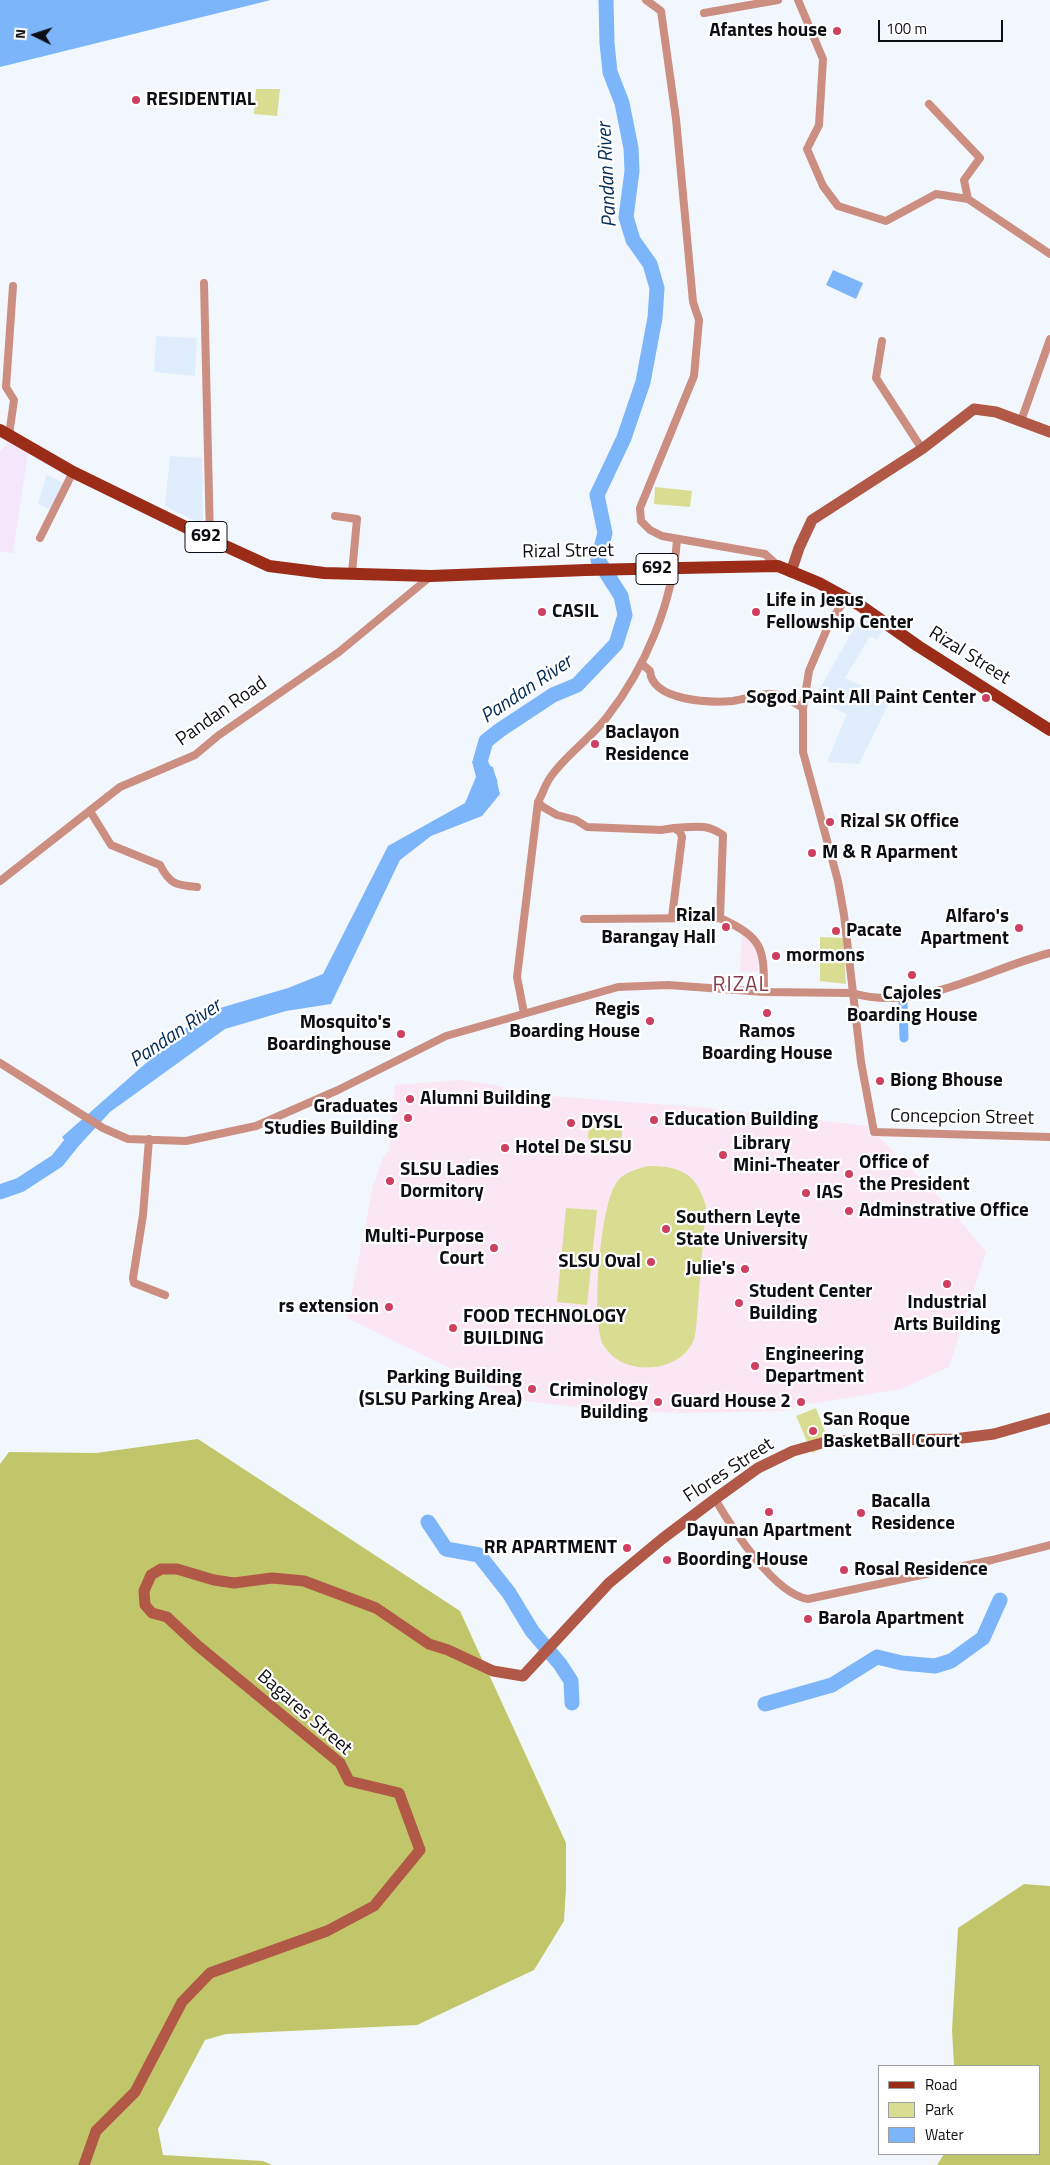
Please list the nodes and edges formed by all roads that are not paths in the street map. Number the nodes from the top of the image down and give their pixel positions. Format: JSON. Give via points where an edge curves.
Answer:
{"nodes":[{"id":1,"x":646,"y":0,"type":"edge"},
{"id":2,"x":778,"y":0,"type":"edge"},
{"id":3,"x":798,"y":0,"type":"edge"},
{"id":4,"x":704,"y":13,"type":"dead end"},
{"id":5,"x":929,"y":104,"type":"dead end"},
{"id":6,"x":968,"y":199,"type":"junction"},
{"id":7,"x":1050,"y":254,"type":"edge"},
{"id":8,"x":204,"y":283,"type":"dead end"},
{"id":9,"x":13,"y":286,"type":"dead end"},
{"id":10,"x":1050,"y":339,"type":"edge"},
{"id":11,"x":882,"y":341,"type":"dead end"},
{"id":12,"x":1021,"y":421,"type":"junction"},
{"id":13,"x":1050,"y":432,"type":"edge"},
{"id":14,"x":4,"y":433,"type":"edge"},
{"id":15,"x":922,"y":450,"type":"junction"},
{"id":16,"x":73,"y":472,"type":"junction"},
{"id":17,"x":335,"y":516,"type":"dead end"},
{"id":18,"x":40,"y":538,"type":"dead end"},
{"id":19,"x":210,"y":539,"type":"junction"},
{"id":20,"x":678,"y":539,"type":"junction"},
{"id":21,"x":778,"y":566,"type":"junction"},
{"id":22,"x":791,"y":572,"type":"junction"},
{"id":23,"x":352,"y":573,"type":"junction"},
{"id":24,"x":431,"y":576,"type":"junction"},
{"id":25,"x":846,"y":598,"type":"junction"},
{"id":26,"x":642,"y":664,"type":"junction"},
{"id":27,"x":803,"y":708,"type":"junction"},
{"id":28,"x":1050,"y":730,"type":"edge"},
{"id":29,"x":538,"y":802,"type":"junction"},
{"id":30,"x":90,"y":811,"type":"junction"},
{"id":31,"x":674,"y":828,"type":"junction"},
{"id":32,"x":0,"y":880,"type":"edge"},
{"id":33,"x":197,"y":886,"type":"dead end"},
{"id":34,"x":672,"y":917,"type":"junction"},
{"id":35,"x":720,"y":918,"type":"junction"},
{"id":36,"x":584,"y":920,"type":"dead end"},
{"id":37,"x":1050,"y":953,"type":"edge"},
{"id":38,"x":764,"y":992,"type":"junction"},
{"id":39,"x":852,"y":993,"type":"junction"},
{"id":40,"x":524,"y":1012,"type":"junction"},
{"id":41,"x":0,"y":1063,"type":"edge"},
{"id":42,"x":1050,"y":1136,"type":"edge"},
{"id":43,"x":149,"y":1139,"type":"junction"},
{"id":44,"x":166,"y":1295,"type":"dead end"},
{"id":45,"x":1050,"y":1418,"type":"edge"},
{"id":46,"x":715,"y":1499,"type":"junction"},
{"id":47,"x":1050,"y":1544,"type":"edge"},
{"id":48,"x":558,"y":1636,"type":"joint"},
{"id":49,"x":84,"y":2165,"type":"edge"}],
"edges":[{"from":1,"to":20,"type":"street","via":[[661,11],[676,118],[693,302],[699,320],[694,376],[640,508],[640,521],[656,533]]},
{"from":2,"to":4,"type":"street"},
{"from":3,"to":6,"type":"street","via":[[824,59],[819,125],[807,149],[823,186],[838,206],[886,221],[936,194]]},
{"from":5,"to":6,"type":"street","via":[[980,158],[964,180]]},
{"from":6,"to":7,"type":"street"},
{"from":8,"to":19,"type":"street"},
{"from":9,"to":14,"type":"street","via":[[6,387],[14,400]]},
{"from":10,"to":12,"type":"street"},
{"from":11,"to":15,"type":"street","via":[[876,378]]},
{"from":12,"to":13,"type":"street"},
{"from":12,"to":15,"type":"street","via":[[996,412],[974,409]]},
{"from":14,"to":16,"type":"main road","number":"692"},
{"from":15,"to":22,"type":"street","via":[[812,520]]},
{"from":16,"to":18,"type":"street"},
{"from":16,"to":19,"type":"main road","number":"692"},
{"from":17,"to":23,"type":"street","via":[[357,519]]},
{"from":19,"to":23,"type":"main road","number":"692","via":[[269,566]]},
{"from":20,"to":21,"type":"street","via":[[765,554]]},
{"from":20,"to":26,"type":"street","via":[[662,614]]},
{"from":21,"to":22,"type":"main road","name":"Rizal Street","number":"692"},
{"from":21,"to":24,"type":"main road","name":"Rizal Street","number":"692","bridge":true},
{"from":22,"to":25,"type":"main road","name":"Rizal Street","number":"692"},
{"from":23,"to":24,"type":"main road","number":"692"},
{"from":24,"to":30,"type":"street","name":"Pandan Road","via":[[339,652],[195,755],[120,787]]},
{"from":25,"to":27,"type":"street","via":[[829,624],[809,670]]},
{"from":25,"to":28,"type":"main road","name":"Rizal Street","number":"692"},
{"from":26,"to":27,"type":"street","via":[[663,692],[675,696],[733,701],[779,695]]},
{"from":26,"to":29,"type":"street","via":[[607,717],[551,776]]},
{"from":27,"to":39,"type":"street","via":[[803,752],[838,880]]},
{"from":29,"to":31,"type":"street","via":[[557,815],[587,827]]},
{"from":29,"to":40,"type":"street","via":[[517,978]]},
{"from":30,"to":32,"type":"street","name":"Pandan Road"},
{"from":30,"to":33,"type":"street","via":[[111,846],[160,865],[166,878],[177,885]]},
{"from":31,"to":34,"type":"street","via":[[682,837]]},
{"from":31,"to":35,"type":"street","via":[[702,826],[723,835]]},
{"from":34,"to":35,"type":"street"},
{"from":34,"to":36,"type":"street"},
{"from":35,"to":38,"type":"street","via":[[740,927],[758,943],[764,961]]},
{"from":37,"to":39,"type":"street","via":[[912,997]]},
{"from":38,"to":39,"type":"street"},
{"from":38,"to":40,"type":"street","via":[[668,985],[618,987]]},
{"from":39,"to":42,"type":"street","name":"Concepcion Street","via":[[874,1132]]},
{"from":40,"to":43,"type":"street","via":[[446,1036],[338,1090],[256,1126],[186,1140]]},
{"from":41,"to":43,"type":"street","via":[[103,1128],[128,1139]]},
{"from":43,"to":44,"type":"street","via":[[143,1215],[133,1278],[134,1283]]},
{"from":45,"to":46,"type":"street","name":"Flores Street","via":[[994,1434],[954,1439],[829,1441],[792,1451],[758,1468]]},
{"from":46,"to":47,"type":"street","via":[[771,1576],[798,1598],[808,1599],[992,1560]]},
{"from":46,"to":48,"type":"street","name":"Flores Street","via":[[609,1583]]},
{"from":48,"to":49,"type":"street","name":"Bagares Street","via":[[523,1676],[493,1672],[429,1644],[376,1608],[304,1581],[272,1578],[234,1583],[177,1569],[161,1569],[150,1575],[144,1591],[148,1609],[167,1617],[340,1763],[349,1781],[399,1793],[420,1850],[374,1906],[327,1931],[210,1973],[182,2002],[135,2092],[96,2131]]}]}
